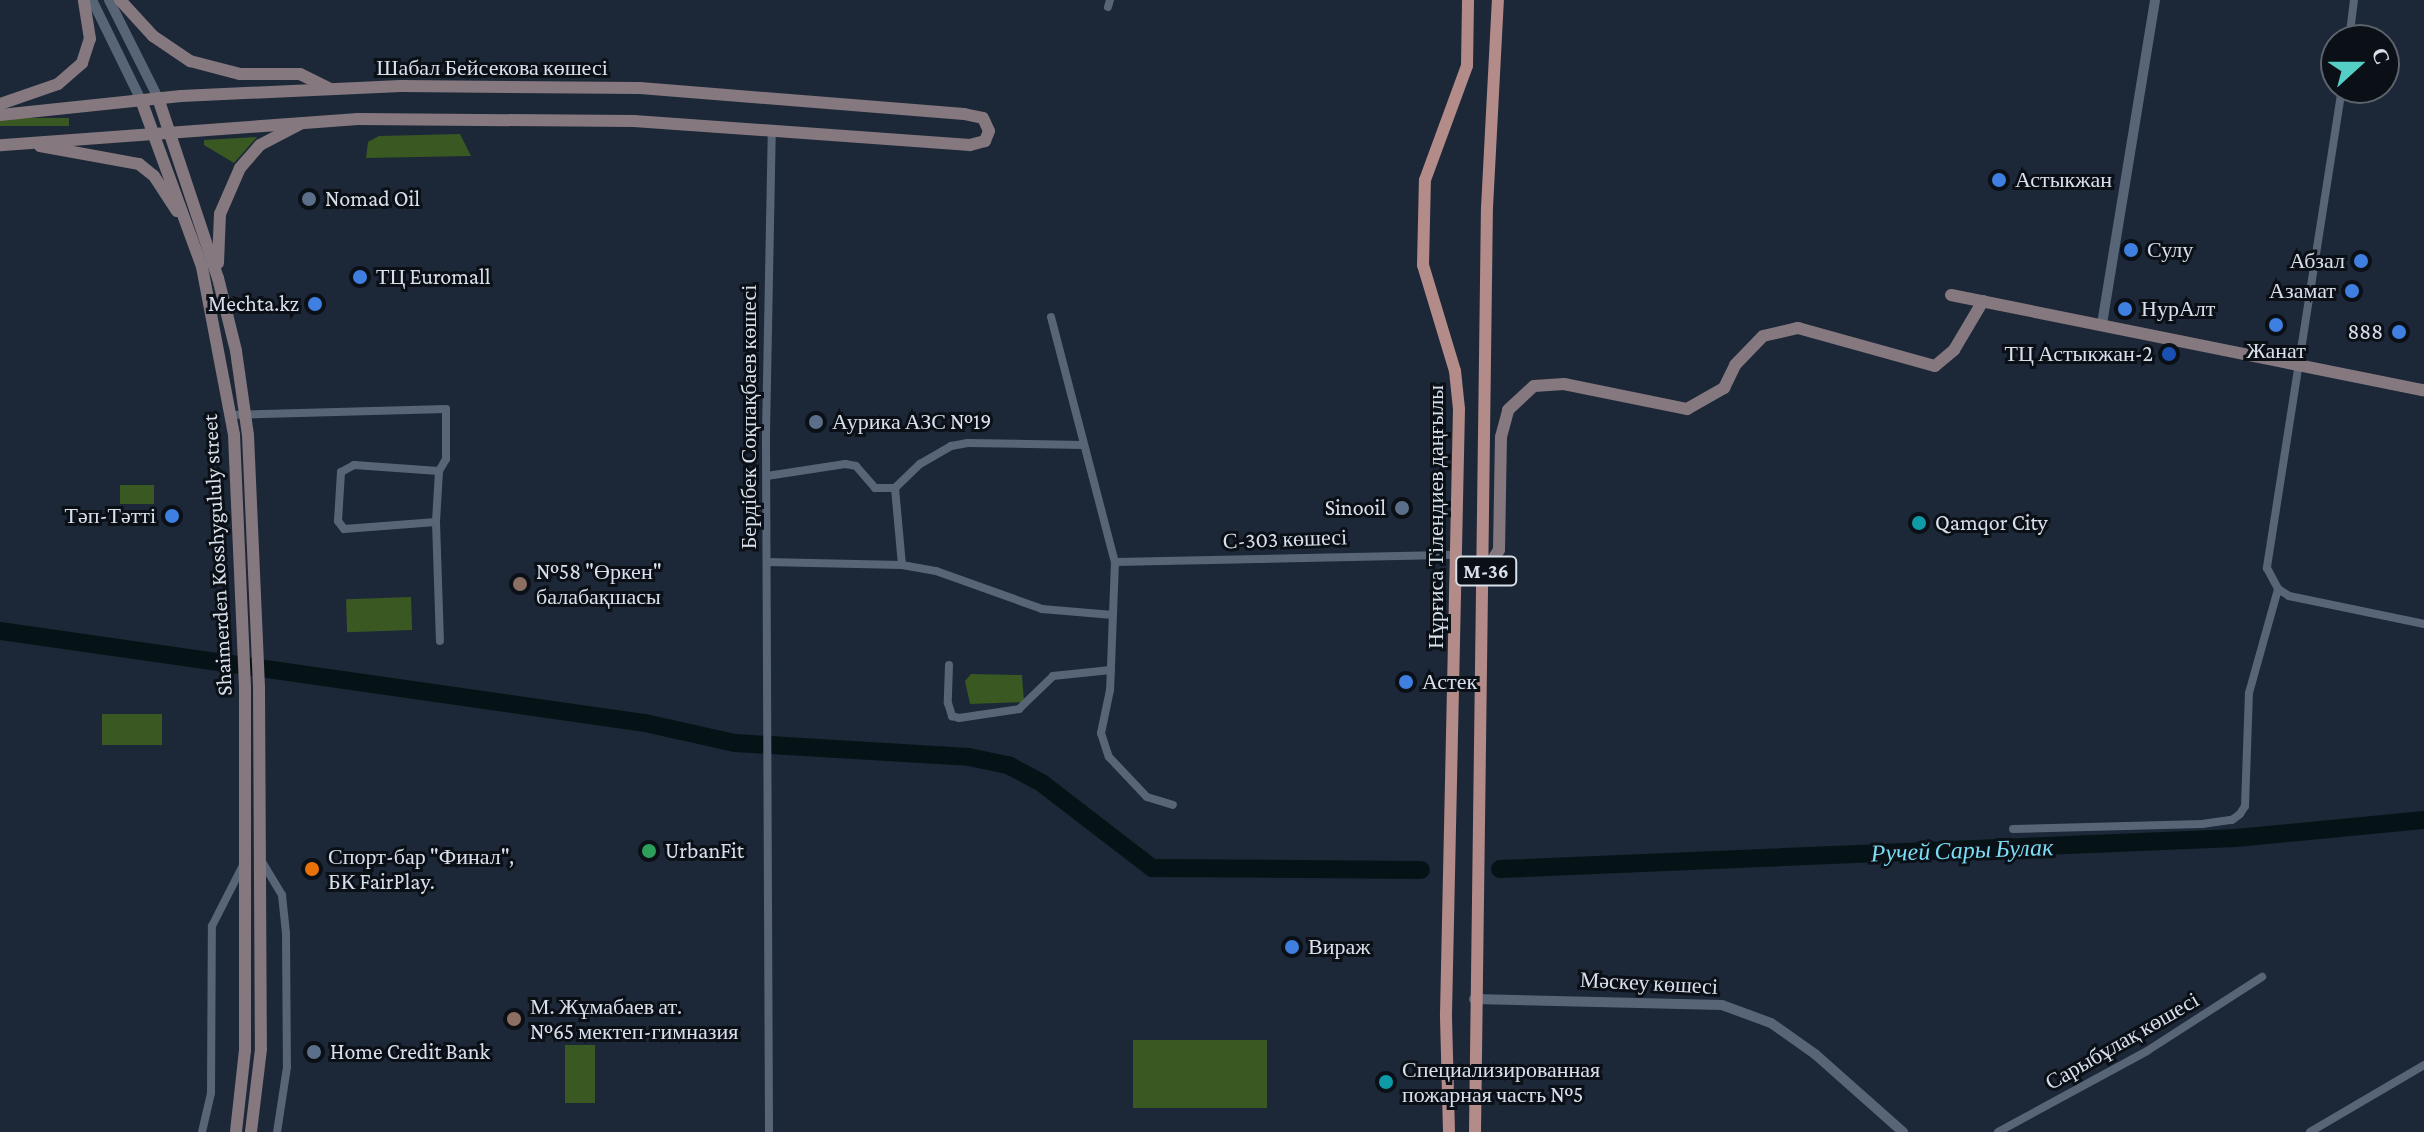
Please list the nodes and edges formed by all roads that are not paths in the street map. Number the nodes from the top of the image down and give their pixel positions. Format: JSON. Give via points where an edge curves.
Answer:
{"nodes":[{"id":1,"x":84,"y":0,"type":"edge"},
{"id":2,"x":92,"y":0,"type":"edge"},
{"id":3,"x":109,"y":0,"type":"edge"},
{"id":4,"x":120,"y":0,"type":"edge"},
{"id":5,"x":1468,"y":0,"type":"edge"},
{"id":6,"x":1498,"y":0,"type":"edge"},
{"id":7,"x":1505,"y":0,"type":"edge"},
{"id":8,"x":2155,"y":0,"type":"edge"},
{"id":9,"x":2354,"y":0,"type":"edge"},
{"id":10,"x":1497,"y":24,"type":"junction"},
{"id":11,"x":2351,"y":24,"type":"edge"},
{"id":12,"x":1467,"y":66,"type":"junction"},
{"id":13,"x":1493,"y":68,"type":"junction"},
{"id":14,"x":332,"y":89,"type":"junction"},
{"id":15,"x":158,"y":98,"type":"junction"},
{"id":16,"x":141,"y":100,"type":"junction"},
{"id":17,"x":0,"y":104,"type":"edge"},
{"id":18,"x":2340,"y":104,"type":"edge"},
{"id":19,"x":0,"y":115,"type":"edge"},
{"id":20,"x":306,"y":121,"type":"junction"},
{"id":21,"x":171,"y":129,"type":"junction"},
{"id":22,"x":772,"y":129,"type":"junction"},
{"id":23,"x":154,"y":130,"type":"junction"},
{"id":24,"x":17,"y":143,"type":"junction"},
{"id":25,"x":0,"y":145,"type":"edge"},
{"id":26,"x":187,"y":225,"type":"junction"},
{"id":27,"x":218,"y":278,"type":"junction"},
{"id":28,"x":1951,"y":295,"type":"dead end"},
{"id":29,"x":1983,"y":301,"type":"junction"},
{"id":30,"x":1051,"y":317,"type":"dead end"},
{"id":31,"x":2102,"y":324,"type":"junction"},
{"id":32,"x":2302,"y":362,"type":"junction"},
{"id":33,"x":2424,"y":390,"type":"edge"},
{"id":34,"x":245,"y":412,"type":"junction"},
{"id":35,"x":231,"y":415,"type":"junction"},
{"id":36,"x":1083,"y":445,"type":"junction"},
{"id":37,"x":439,"y":471,"type":"junction"},
{"id":38,"x":767,"y":476,"type":"junction"},
{"id":39,"x":895,"y":488,"type":"junction"},
{"id":40,"x":436,"y":522,"type":"junction"},
{"id":41,"x":1457,"y":555,"type":"junction"},
{"id":42,"x":767,"y":562,"type":"junction"},
{"id":43,"x":1115,"y":562,"type":"junction"},
{"id":44,"x":902,"y":565,"type":"junction"},
{"id":45,"x":1486,"y":570,"type":"junction"},
{"id":46,"x":2276,"y":585,"type":"junction"},
{"id":47,"x":1113,"y":615,"type":"junction"},
{"id":48,"x":2424,"y":624,"type":"edge"},
{"id":49,"x":440,"y":641,"type":"dead end"},
{"id":50,"x":250,"y":645,"type":"junction"},
{"id":51,"x":949,"y":665,"type":"dead end"},
{"id":52,"x":1111,"y":670,"type":"junction"},
{"id":53,"x":1455,"y":764,"type":"junction"},
{"id":54,"x":1481,"y":765,"type":"junction"},
{"id":55,"x":1173,"y":805,"type":"dead end"},
{"id":56,"x":2013,"y":829,"type":"dead end"},
{"id":57,"x":260,"y":857,"type":"junction"},
{"id":58,"x":242,"y":867,"type":"junction"},
{"id":59,"x":2262,"y":977,"type":"dead end"},
{"id":60,"x":1446,"y":998,"type":"junction"},
{"id":61,"x":1474,"y":999,"type":"junction"},
{"id":62,"x":2424,"y":1065,"type":"edge"},
{"id":63,"x":202,"y":1132,"type":"edge"},
{"id":64,"x":236,"y":1132,"type":"edge"},
{"id":65,"x":251,"y":1132,"type":"edge"},
{"id":66,"x":277,"y":1132,"type":"edge"},
{"id":67,"x":769,"y":1132,"type":"edge"},
{"id":68,"x":1449,"y":1132,"type":"edge"},
{"id":69,"x":1475,"y":1132,"type":"edge"},
{"id":70,"x":1903,"y":1132,"type":"edge"},
{"id":71,"x":1998,"y":1132,"type":"edge"},
{"id":72,"x":2310,"y":1132,"type":"edge"}],
"edges":[{"from":1,"to":17,"type":"main road","via":[[90,39],[82,63],[58,84]]},
{"from":2,"to":16,"type":"street","name":"Shaimerden Kosshygululy street"},
{"from":3,"to":15,"type":"street","name":"Shaimerden Kosshygululy street"},
{"from":4,"to":14,"type":"main road","via":[[153,36],[190,61],[240,74],[300,74]]},
{"from":5,"to":12,"type":"main road","name":"Нұрғиса Тілендиев даңғылы","number":"M-36"},
{"from":6,"to":10,"type":"main road","number":"M-36"},
{"from":7,"to":10,"type":"main road"},
{"from":8,"to":31,"type":"street"},
{"from":9,"to":11,"type":"street"},
{"from":10,"to":13,"type":"main road","number":"M-36"},
{"from":12,"to":13,"type":"main road"},
{"from":12,"to":41,"type":"main road","name":"Нұрғиса Тілендиев даңғылы","number":"M-36","via":[[1425,180],[1423,265],[1455,371]]},
{"from":13,"to":45,"type":"main road","number":"M-36","via":[[1487,208]]},
{"from":14,"to":15,"type":"main road","name":"Шабал Бейсекова көшесі"},
{"from":14,"to":22,"type":"main road","name":"Шабал Бейсекова көшесі","via":[[640,88],[983,118],[988,136],[970,145]]},
{"from":15,"to":16,"type":"main road","name":"Шабал Бейсекова көшесі"},
{"from":15,"to":21,"type":"main road","name":"Shaimerden Kosshygululy street"},
{"from":16,"to":19,"type":"main road","name":"Шабал Бейсекова көшесі"},
{"from":16,"to":23,"type":"main road","name":"Shaimerden Kosshygululy street"},
{"from":18,"to":32,"type":"street"},
{"from":20,"to":21,"type":"main road"},
{"from":20,"to":22,"type":"main road","via":[[526,117]]},
{"from":20,"to":27,"type":"main road","via":[[260,145],[240,168],[220,214]]},
{"from":21,"to":23,"type":"main road"},
{"from":21,"to":27,"type":"main road","name":"Shaimerden Kosshygululy street"},
{"from":22,"to":38,"type":"street","name":"Бердібек Соқпақбаев көшесі"},
{"from":23,"to":24,"type":"main road"},
{"from":23,"to":26,"type":"main road","name":"Shaimerden Kosshygululy street"},
{"from":24,"to":25,"type":"main road"},
{"from":24,"to":26,"type":"main road","via":[[139,164],[154,176]]},
{"from":26,"to":35,"type":"main road","name":"Shaimerden Kosshygululy street","via":[[216,324]]},
{"from":27,"to":34,"type":"main road","name":"Shaimerden Kosshygululy street"},
{"from":28,"to":29,"type":"main road"},
{"from":29,"to":31,"type":"main road"},
{"from":29,"to":45,"type":"main road","via":[[1954,350],[1935,366],[1798,328],[1763,336],[1735,365],[1724,388],[1687,409],[1564,384],[1534,386],[1508,410],[1501,437],[1499,550]]},
{"from":30,"to":36,"type":"street"},
{"from":31,"to":32,"type":"main road"},
{"from":32,"to":33,"type":"main road"},
{"from":32,"to":46,"type":"street","via":[[2267,568]]},
{"from":34,"to":35,"type":"street"},
{"from":34,"to":37,"type":"street","via":[[446,409],[446,459]]},
{"from":34,"to":50,"type":"main road","name":"Shaimerden Kosshygululy street"},
{"from":35,"to":50,"type":"main road","name":"Shaimerden Kosshygululy street"},
{"from":36,"to":39,"type":"street","via":[[951,446],[920,464]]},
{"from":36,"to":43,"type":"street"},
{"from":37,"to":40,"type":"street"},
{"from":37,"to":40,"type":"street","via":[[354,465],[341,472],[338,521],[344,529]]},
{"from":38,"to":39,"type":"street","via":[[845,464],[856,466],[875,488]]},
{"from":38,"to":42,"type":"street","name":"Бердібек Соқпақбаев көшесі"},
{"from":39,"to":44,"type":"street"},
{"from":40,"to":49,"type":"street"},
{"from":41,"to":43,"type":"street","name":"С-303 көшесі"},
{"from":41,"to":53,"type":"main road","name":"Нұрғиса Тілендиев даңғылы","number":"M-36"},
{"from":42,"to":44,"type":"street"},
{"from":42,"to":67,"type":"street","name":"Бердібек Соқпақбаев көшесі"},
{"from":43,"to":47,"type":"street"},
{"from":44,"to":47,"type":"street","via":[[936,571],[1042,609]]},
{"from":45,"to":54,"type":"main road","number":"M-36"},
{"from":46,"to":48,"type":"street","via":[[2289,596]]},
{"from":46,"to":56,"type":"street","via":[[2249,693],[2245,806],[2240,814],[2202,824]]},
{"from":47,"to":52,"type":"street"},
{"from":50,"to":57,"type":"main road","name":"Shaimerden Kosshygululy street","via":[[259,687]]},
{"from":50,"to":58,"type":"main road","name":"Shaimerden Kosshygululy street"},
{"from":51,"to":52,"type":"street","via":[[948,703],[952,716],[959,718],[1019,709],[1053,676]]},
{"from":52,"to":55,"type":"street","via":[[1101,733],[1109,757],[1147,797]]},
{"from":53,"to":54,"type":"main road"},
{"from":53,"to":60,"type":"main road","name":"Нұрғиса Тілендиев даңғылы","number":"M-36"},
{"from":54,"to":61,"type":"main road","number":"M-36"},
{"from":57,"to":65,"type":"main road","name":"Shaimerden Kosshygululy street","via":[[261,1049]]},
{"from":57,"to":66,"type":"street","via":[[282,895],[286,934],[287,1067]]},
{"from":58,"to":63,"type":"street","via":[[212,926],[211,1093]]},
{"from":58,"to":64,"type":"main road","name":"Shaimerden Kosshygululy street","via":[[245,1050]]},
{"from":59,"to":71,"type":"street","name":"Сарыбұлақ көшесі","via":[[2147,1051]]},
{"from":60,"to":61,"type":"main road","name":"Мәскеу көшесі"},
{"from":60,"to":68,"type":"main road","number":"M-36"},
{"from":61,"to":69,"type":"main road","number":"M-36"},
{"from":61,"to":70,"type":"street","name":"Мәскеу көшесі","via":[[1722,1005],[1771,1023],[1815,1054]]},
{"from":62,"to":72,"type":"street"}]}
